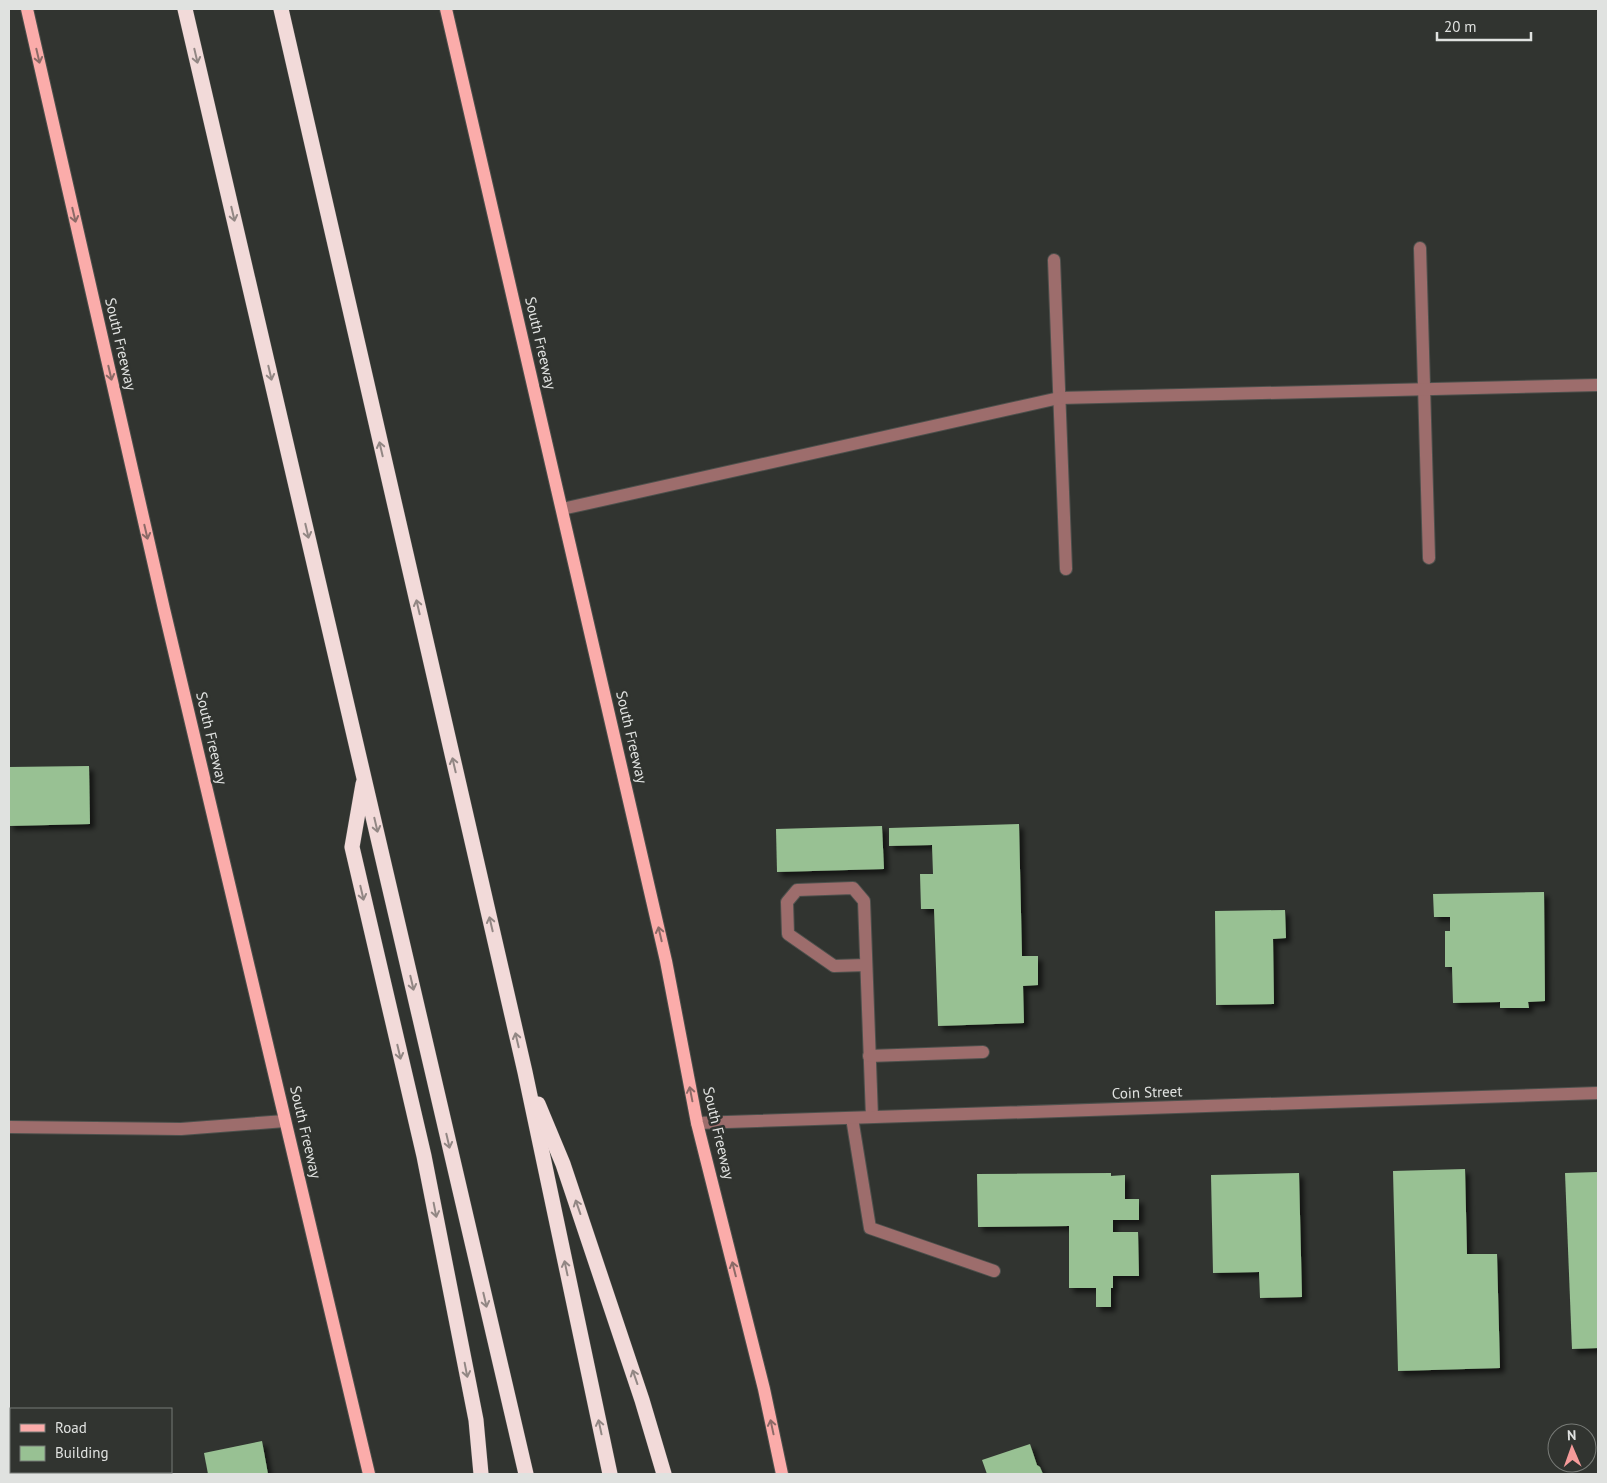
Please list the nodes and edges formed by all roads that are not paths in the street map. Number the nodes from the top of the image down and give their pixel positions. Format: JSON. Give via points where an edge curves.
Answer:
{"nodes":[{"id":1,"x":27,"y":9,"type":"edge"},
{"id":2,"x":185,"y":9,"type":"edge"},
{"id":3,"x":280,"y":9,"type":"edge"},
{"id":4,"x":446,"y":9,"type":"edge"},
{"id":5,"x":1420,"y":248,"type":"dead end"},
{"id":6,"x":1054,"y":260,"type":"dead end"},
{"id":7,"x":1598,"y":385,"type":"edge"},
{"id":8,"x":1424,"y":389,"type":"junction"},
{"id":9,"x":1058,"y":398,"type":"junction"},
{"id":10,"x":562,"y":509,"type":"junction"},
{"id":11,"x":1429,"y":558,"type":"dead end"},
{"id":12,"x":1066,"y":569,"type":"dead end"},
{"id":13,"x":365,"y":777,"type":"junction"},
{"id":14,"x":866,"y":965,"type":"junction"},
{"id":15,"x":983,"y":1052,"type":"dead end"},
{"id":16,"x":869,"y":1056,"type":"junction"},
{"id":17,"x":525,"y":1072,"type":"junction"},
{"id":18,"x":1598,"y":1094,"type":"edge"},
{"id":19,"x":872,"y":1117,"type":"junction"},
{"id":20,"x":852,"y":1118,"type":"junction"},
{"id":21,"x":285,"y":1121,"type":"junction"},
{"id":22,"x":697,"y":1123,"type":"junction"},
{"id":23,"x":9,"y":1127,"type":"edge"},
{"id":24,"x":994,"y":1271,"type":"dead end"},
{"id":25,"x":369,"y":1474,"type":"edge"},
{"id":26,"x":481,"y":1474,"type":"edge"},
{"id":27,"x":526,"y":1474,"type":"edge"},
{"id":28,"x":610,"y":1474,"type":"edge"},
{"id":29,"x":664,"y":1474,"type":"edge"},
{"id":30,"x":782,"y":1474,"type":"edge"}],
"edges":[{"from":1,"to":21,"type":"main road","name":"South Freeway","one_way":true},
{"from":2,"to":13,"type":"highway","one_way":true},
{"from":17,"to":3,"type":"highway","one_way":true},
{"from":4,"to":10,"type":"main road","name":"South Freeway"},
{"from":5,"to":8,"type":"street"},
{"from":6,"to":9,"type":"street"},
{"from":7,"to":8,"type":"street"},
{"from":8,"to":9,"type":"street"},
{"from":8,"to":11,"type":"street"},
{"from":9,"to":10,"type":"street"},
{"from":9,"to":12,"type":"street"},
{"from":22,"to":10,"type":"main road","name":"South Freeway","one_way":true,"via":[[666,961]]},
{"from":13,"to":26,"type":"highway","one_way":true,"via":[[352,848],[424,1156],[476,1420]]},
{"from":13,"to":27,"type":"highway","one_way":true},
{"from":14,"to":14,"type":"street","via":[[834,966],[788,934],[787,902],[798,890],[853,888],[864,900]]},
{"from":14,"to":16,"type":"street"},
{"from":15,"to":16,"type":"street"},
{"from":16,"to":19,"type":"street"},
{"from":28,"to":17,"type":"highway","one_way":true},
{"from":29,"to":17,"type":"highway","one_way":true,"via":[[563,1164]]},
{"from":18,"to":19,"type":"street","name":"Coin Street"},
{"from":19,"to":20,"type":"street","name":"Coin Street"},
{"from":20,"to":22,"type":"street","name":"Coin Street"},
{"from":20,"to":24,"type":"street","via":[[870,1228]]},
{"from":21,"to":23,"type":"street","via":[[181,1129]]},
{"from":21,"to":25,"type":"main road","name":"South Freeway"},
{"from":30,"to":22,"type":"main road","name":"South Freeway","one_way":true,"via":[[764,1388]]}]}
